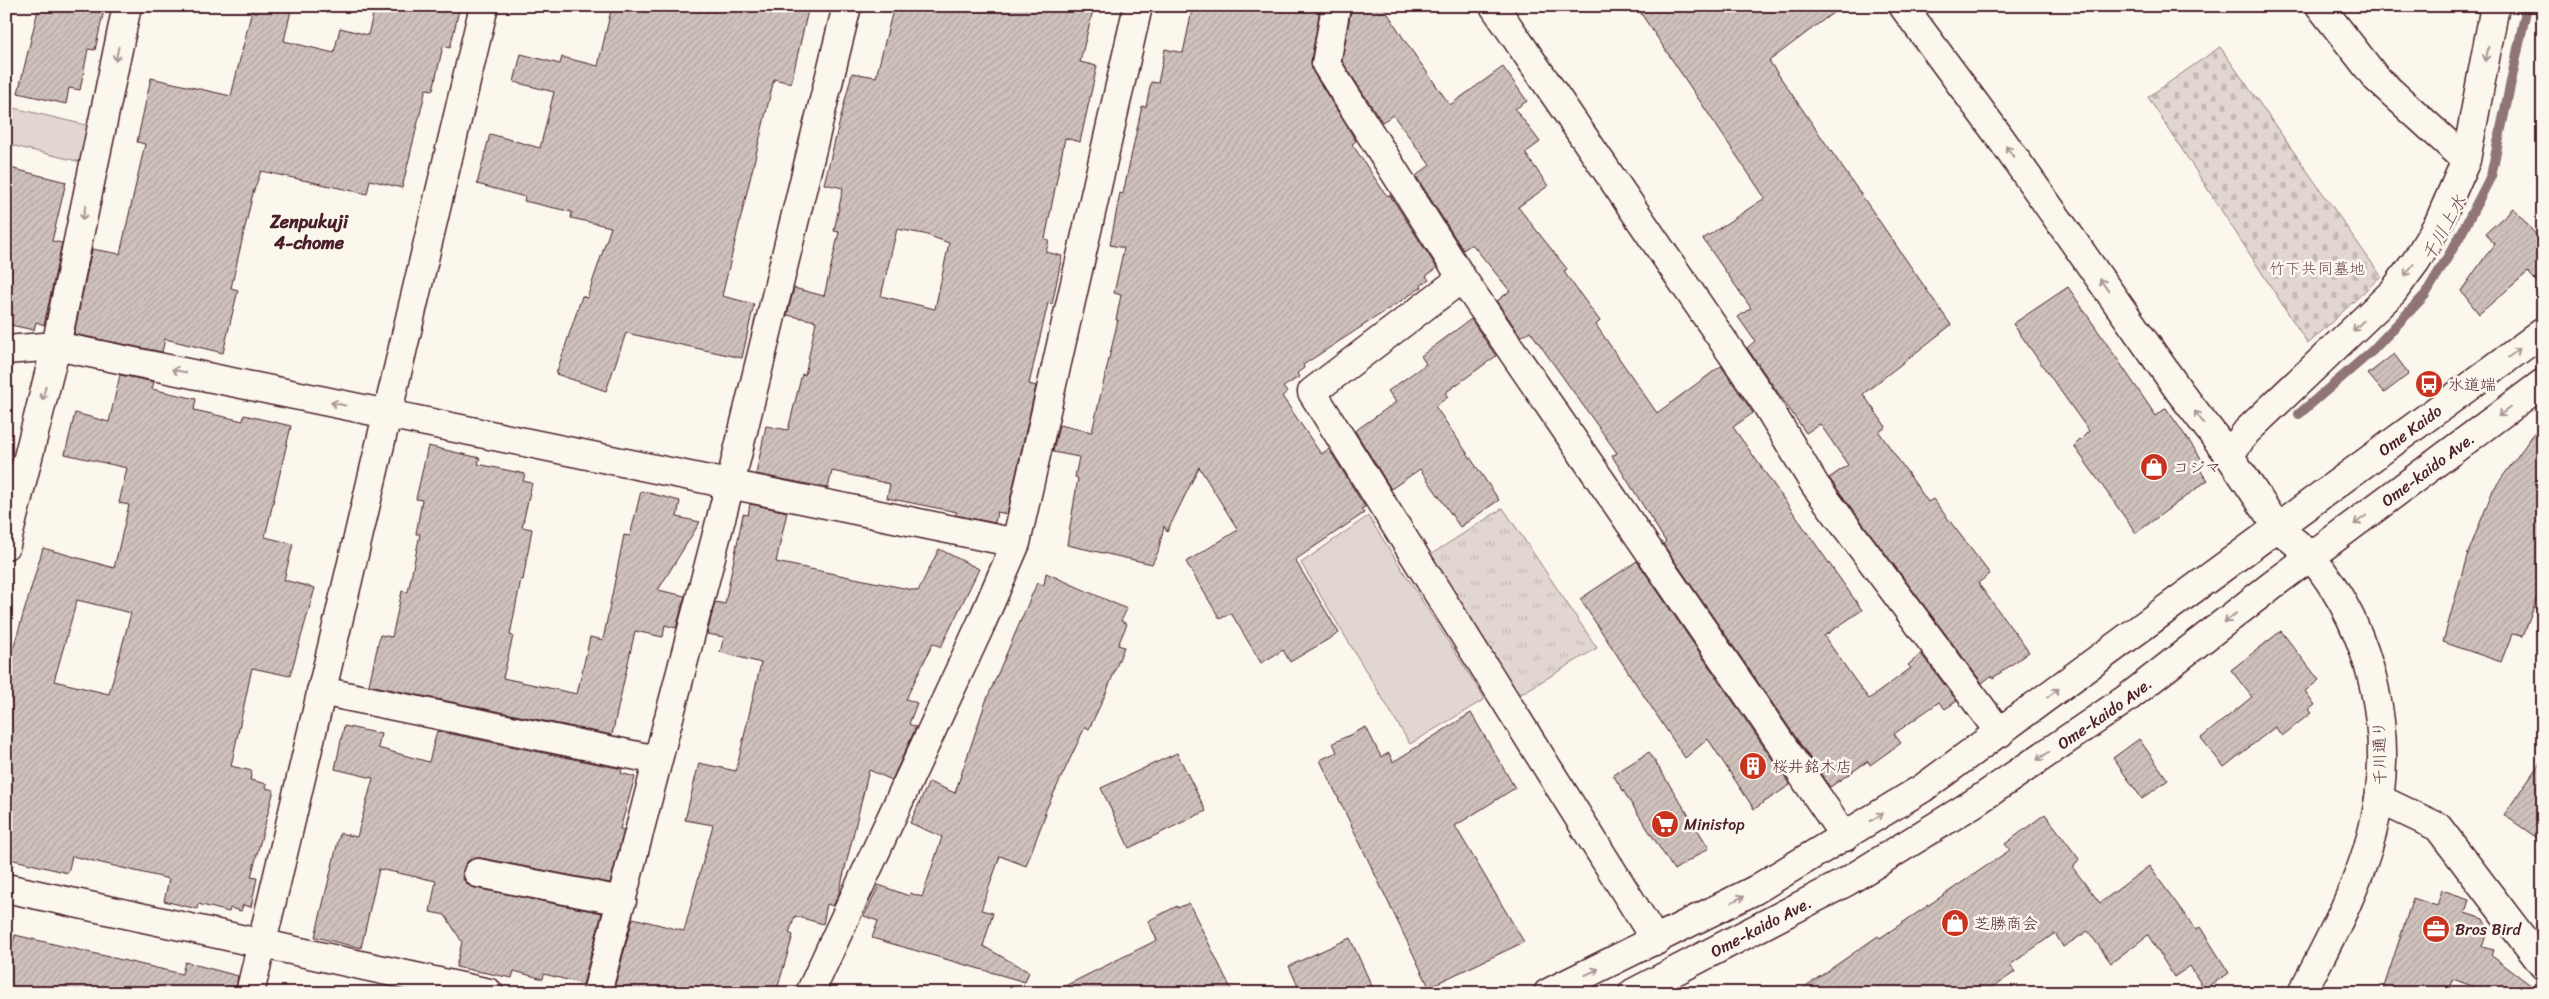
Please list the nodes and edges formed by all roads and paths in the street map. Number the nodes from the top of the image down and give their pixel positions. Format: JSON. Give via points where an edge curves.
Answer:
{"nodes":[{"id":1,"x":127,"y":6,"type":"edge"},
{"id":2,"x":484,"y":6,"type":"edge"},
{"id":3,"x":847,"y":6,"type":"edge"},
{"id":4,"x":1138,"y":6,"type":"edge"},
{"id":5,"x":1336,"y":6,"type":"edge"},
{"id":6,"x":1494,"y":6,"type":"edge"},
{"id":7,"x":1903,"y":6,"type":"edge"},
{"id":8,"x":2320,"y":6,"type":"edge"},
{"id":9,"x":2496,"y":6,"type":"edge"},
{"id":10,"x":2466,"y":160,"type":"junction"},
{"id":11,"x":1462,"y":278,"type":"junction"},
{"id":12,"x":2543,"y":332,"type":"edge"},
{"id":13,"x":56,"y":346,"type":"junction"},
{"id":14,"x":6,"y":350,"type":"edge"},
{"id":15,"x":2543,"y":383,"type":"edge"},
{"id":16,"x":386,"y":414,"type":"junction"},
{"id":17,"x":2229,"y":455,"type":"junction"},
{"id":18,"x":730,"y":484,"type":"junction"},
{"id":19,"x":2278,"y":528,"type":"junction"},
{"id":20,"x":1016,"y":544,"type":"junction"},
{"id":21,"x":6,"y":545,"type":"edge"},
{"id":22,"x":2311,"y":557,"type":"junction"},
{"id":23,"x":321,"y":691,"type":"junction"},
{"id":24,"x":2000,"y":733,"type":"junction"},
{"id":25,"x":657,"y":760,"type":"junction"},
{"id":26,"x":2379,"y":799,"type":"junction"},
{"id":27,"x":1845,"y":837,"type":"junction"},
{"id":28,"x":478,"y":874,"type":"dead end"},
{"id":29,"x":6,"y":888,"type":"edge"},
{"id":30,"x":622,"y":900,"type":"junction"},
{"id":31,"x":1656,"y":941,"type":"junction"},
{"id":32,"x":261,"y":944,"type":"junction"},
{"id":33,"x":2543,"y":965,"type":"edge"},
{"id":34,"x":250,"y":993,"type":"edge"},
{"id":35,"x":489,"y":993,"type":"edge"},
{"id":36,"x":597,"y":993,"type":"edge"},
{"id":37,"x":810,"y":993,"type":"edge"},
{"id":38,"x":1548,"y":993,"type":"edge"},
{"id":39,"x":1633,"y":993,"type":"edge"},
{"id":40,"x":2302,"y":993,"type":"edge"}],
"edges":[{"from":1,"to":13,"type":"street","one_way":true},
{"from":2,"to":16,"type":"street"},
{"from":3,"to":18,"type":"street"},
{"from":4,"to":20,"type":"street"},
{"from":5,"to":11,"type":"street","via":[[1326,64]]},
{"from":6,"to":24,"type":"street","via":[[1765,402],[1815,484]]},
{"from":17,"to":7,"type":"street","name":"千川通り","one_way":true,"via":[[2180,392]]},
{"from":8,"to":10,"type":"street","via":[[2376,78]]},
{"from":9,"to":10,"type":"street","one_way":true},
{"from":10,"to":17,"type":"street","one_way":true,"via":[[2439,222],[2393,292],[2247,431]]},
{"from":11,"to":27,"type":"street"},
{"from":11,"to":31,"type":"street","via":[[1312,392]]},
{"from":19,"to":12,"type":"street","name":"Ome Kaido","one_way":true},
{"from":13,"to":14,"type":"street"},
{"from":16,"to":13,"type":"street","one_way":true},
{"from":13,"to":21,"type":"street","one_way":true},
{"from":15,"to":22,"type":"street","name":"Ome-kaido Ave.","one_way":true},
{"from":16,"to":18,"type":"street"},
{"from":16,"to":23,"type":"street"},
{"from":17,"to":19,"type":"street","name":"千川通り"},
{"from":18,"to":20,"type":"street"},
{"from":18,"to":25,"type":"street"},
{"from":19,"to":22,"type":"street","name":"千川通り"},
{"from":24,"to":19,"type":"street","one_way":true},
{"from":20,"to":37,"type":"street"},
{"from":22,"to":26,"type":"street","name":"千川通り","via":[[2350,615],[2369,666],[2381,735]]},
{"from":22,"to":39,"type":"street","name":"Ome-kaido Ave.","one_way":true,"via":[[2126,699],[1977,801],[1846,882]]},
{"from":23,"to":25,"type":"street"},
{"from":23,"to":32,"type":"street"},
{"from":27,"to":24,"type":"street","one_way":true,"via":[[1923,788]]},
{"from":25,"to":30,"type":"street"},
{"from":26,"to":33,"type":"street","via":[[2438,827]]},
{"from":26,"to":40,"type":"street","name":"千川通り","via":[[2363,866]]},
{"from":31,"to":27,"type":"street","one_way":true,"via":[[1755,890]]},
{"from":28,"to":30,"type":"street"},
{"from":29,"to":32,"type":"street"},
{"from":30,"to":36,"type":"street"},
{"from":38,"to":31,"type":"street","one_way":true},
{"from":32,"to":34,"type":"street"},
{"from":32,"to":35,"type":"street"}]}
